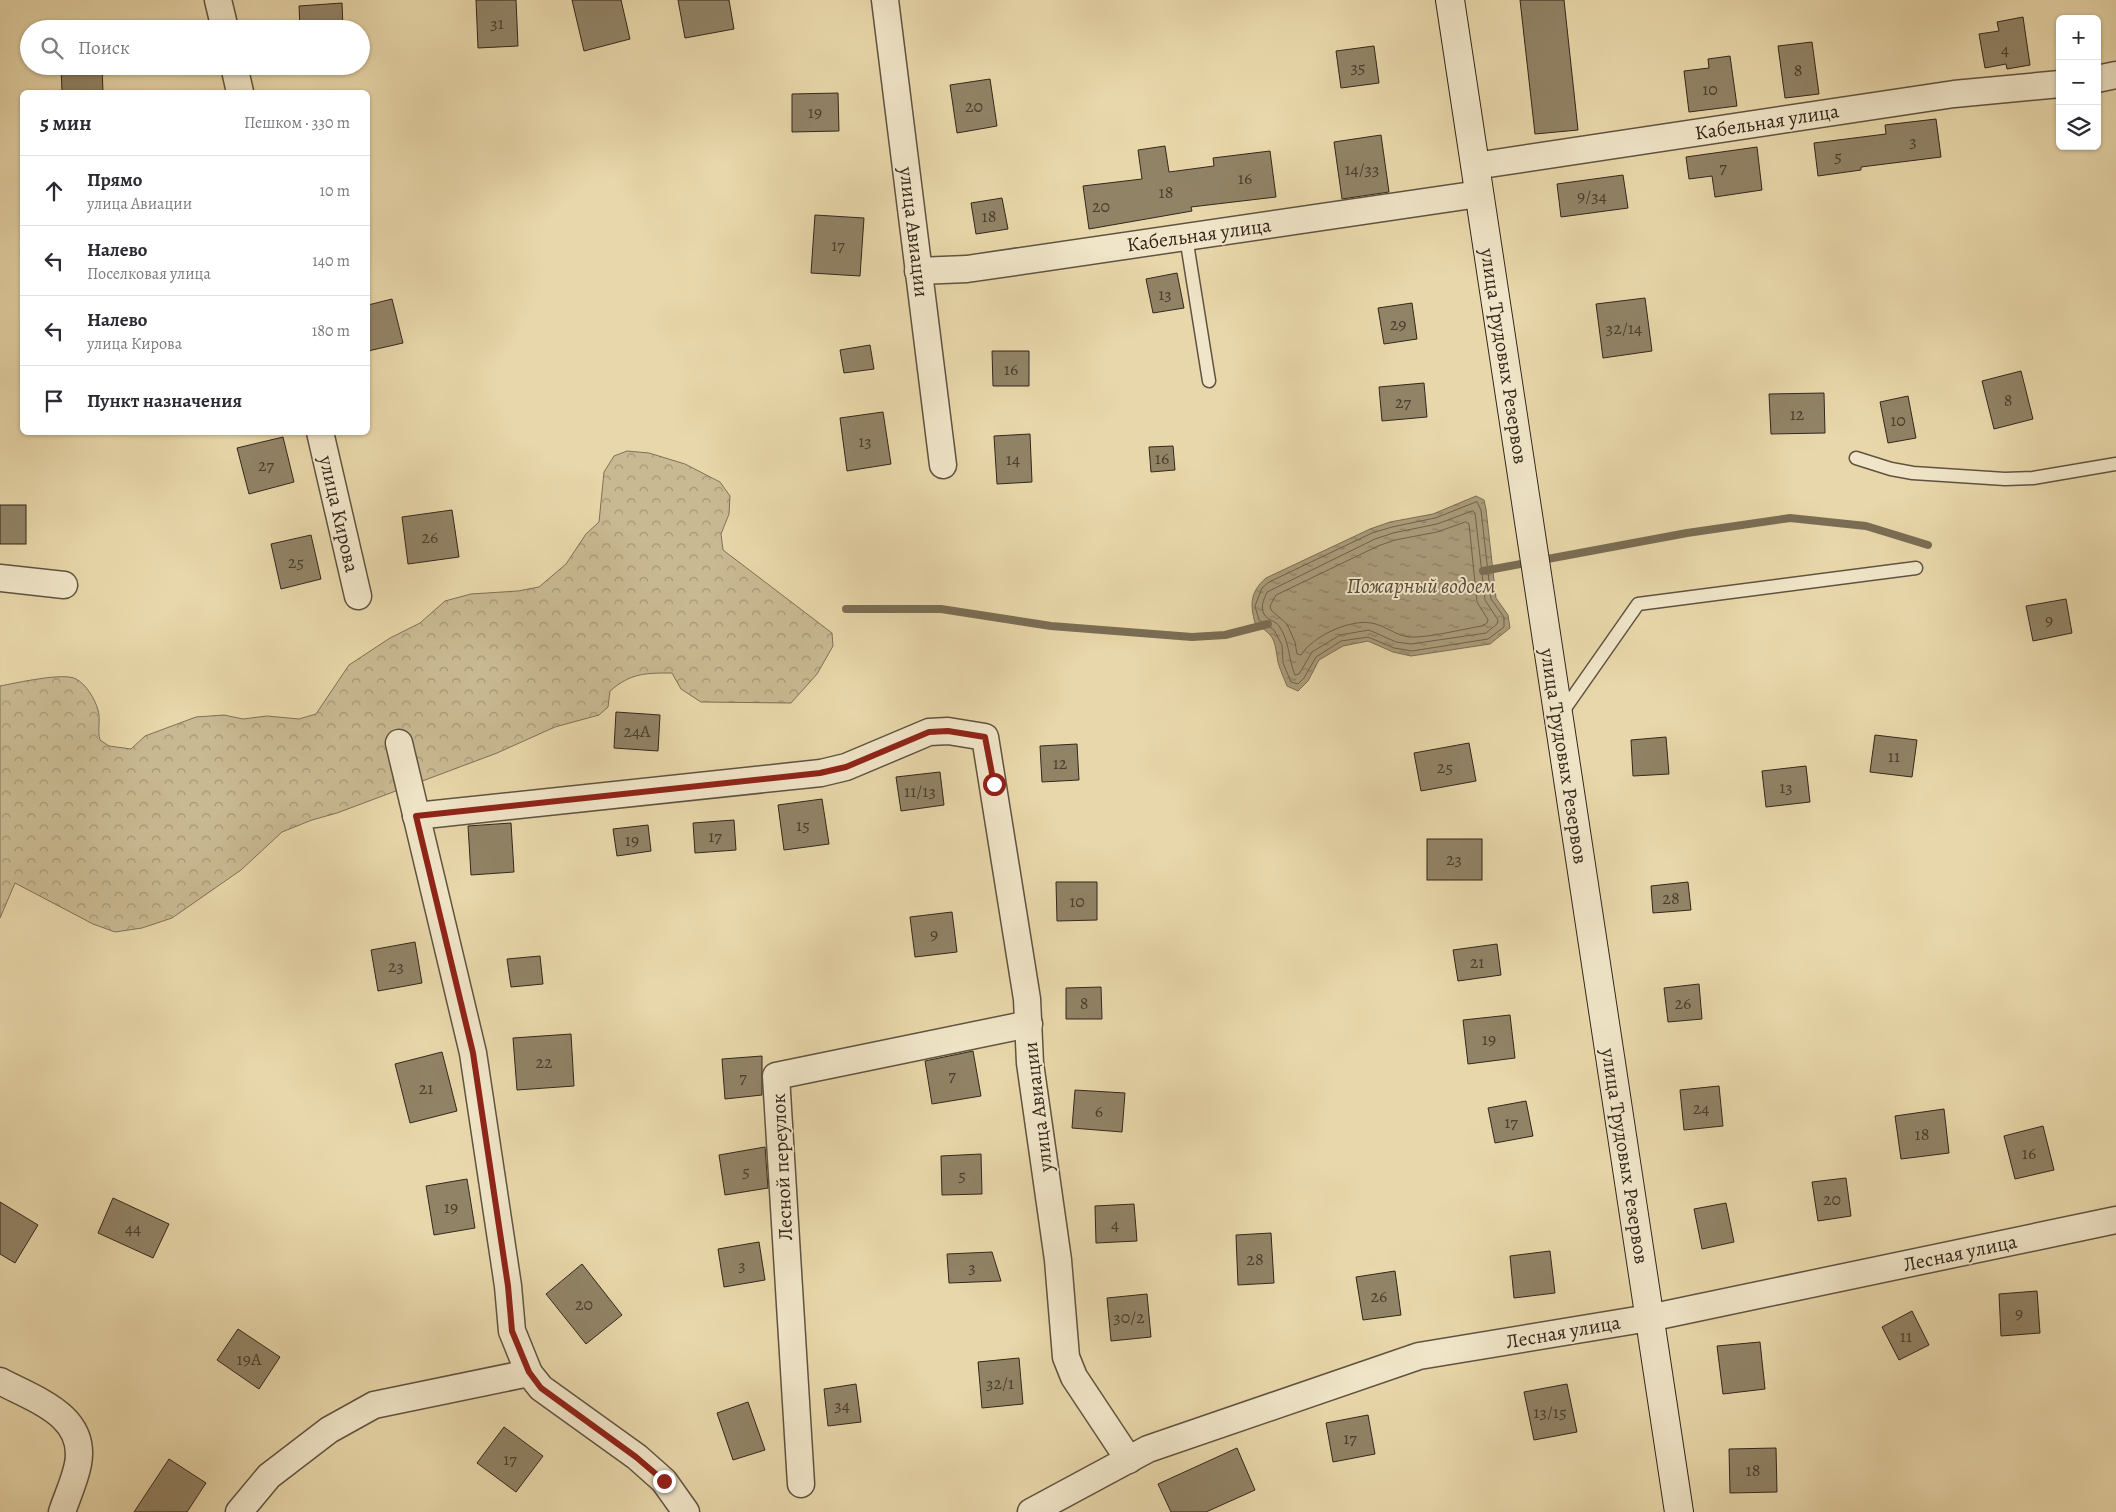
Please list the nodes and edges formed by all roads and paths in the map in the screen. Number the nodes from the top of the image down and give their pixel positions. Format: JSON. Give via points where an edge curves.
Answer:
{"nodes":[{"id":1,"x":218,"y":0,"type":"edge"},
{"id":2,"x":885,"y":0,"type":"edge"},
{"id":3,"x":1450,"y":0,"type":"edge"},
{"id":4,"x":223,"y":20,"type":"edge"},
{"id":5,"x":236,"y":75,"type":"edge"},
{"id":6,"x":2116,"y":75,"type":"edge"},
{"id":7,"x":2101,"y":78,"type":"edge"},
{"id":8,"x":2056,"y":84,"type":"edge"},
{"id":9,"x":240,"y":90,"type":"edge"},
{"id":10,"x":1475,"y":166,"type":"junction"},
{"id":11,"x":1479,"y":194,"type":"junction"},
{"id":12,"x":1186,"y":237,"type":"junction"},
{"id":13,"x":918,"y":271,"type":"junction"},
{"id":14,"x":1209,"y":381,"type":"dead end"},
{"id":15,"x":321,"y":435,"type":"edge"},
{"id":16,"x":1856,"y":458,"type":"dead end"},
{"id":17,"x":2116,"y":464,"type":"edge"},
{"id":18,"x":943,"y":465,"type":"dead end"},
{"id":19,"x":1916,"y":568,"type":"dead end"},
{"id":20,"x":0,"y":578,"type":"edge"},
{"id":21,"x":64,"y":585,"type":"dead end"},
{"id":22,"x":358,"y":596,"type":"dead end"},
{"id":23,"x":1559,"y":718,"type":"junction"},
{"id":24,"x":399,"y":743,"type":"dead end"},
{"id":25,"x":416,"y":816,"type":"junction"},
{"id":26,"x":1029,"y":1024,"type":"junction"},
{"id":27,"x":2116,"y":1220,"type":"edge"},
{"id":28,"x":1649,"y":1318,"type":"junction"},
{"id":29,"x":529,"y":1372,"type":"junction"},
{"id":30,"x":0,"y":1381,"type":"edge"},
{"id":31,"x":1129,"y":1460,"type":"junction"},
{"id":32,"x":801,"y":1484,"type":"dead end"},
{"id":33,"x":62,"y":1512,"type":"edge"},
{"id":34,"x":239,"y":1512,"type":"edge"},
{"id":35,"x":686,"y":1512,"type":"edge"},
{"id":36,"x":1031,"y":1512,"type":"edge"},
{"id":37,"x":1679,"y":1512,"type":"edge"}],
"edges":[{"from":1,"to":4,"type":"street"},
{"from":2,"to":13,"type":"street","name":"улица Авиации"},
{"from":3,"to":10,"type":"main road","name":"улица Трудовых Резервов"},
{"from":5,"to":9,"type":"street"},
{"from":6,"to":7,"type":"street"},
{"from":8,"to":10,"type":"street","name":"Кабельная улица","via":[[1944,95]]},
{"from":10,"to":11,"type":"main road","name":"улица Трудовых Резервов"},
{"from":11,"to":12,"type":"street","name":"Кабельная улица"},
{"from":11,"to":23,"type":"main road","name":"улица Трудовых Резервов"},
{"from":12,"to":13,"type":"street","name":"Кабельная улица","via":[[968,269]]},
{"from":12,"to":14,"type":"lane"},
{"from":13,"to":18,"type":"street","name":"улица Авиации"},
{"from":15,"to":22,"type":"street","name":"улица Кирова"},
{"from":16,"to":17,"type":"lane","via":[[1913,473],[2005,480]]},
{"from":19,"to":23,"type":"lane","via":[[1638,604]]},
{"from":20,"to":21,"type":"street"},
{"from":23,"to":28,"type":"main road","name":"улица Трудовых Резервов"},
{"from":24,"to":25,"type":"street"},
{"from":25,"to":26,"type":"street","name":"улица Авиации","via":[[820,773],[846,767],[929,732],[948,731],[985,737]]},
{"from":25,"to":29,"type":"street","via":[[473,1053],[512,1331]]},
{"from":26,"to":31,"type":"street","name":"улица Авиации","via":[[1030,1063],[1058,1260],[1066,1357],[1074,1377]]},
{"from":26,"to":32,"type":"street","name":"Лесной переулок","via":[[776,1076]]},
{"from":27,"to":28,"type":"street","name":"Лесная улица"},
{"from":28,"to":31,"type":"street","name":"Лесная улица","via":[[1419,1356],[1148,1449]]},
{"from":28,"to":37,"type":"main road","name":"улица Трудовых Резервов"},
{"from":29,"to":34,"type":"street","via":[[374,1405],[330,1430],[269,1476]]},
{"from":29,"to":35,"type":"street","via":[[541,1388],[664,1481]]},
{"from":30,"to":33,"type":"street","via":[[54,1410],[69,1422],[78,1438],[78,1464]]},
{"from":31,"to":36,"type":"street","name":"Лесная улица"}]}
